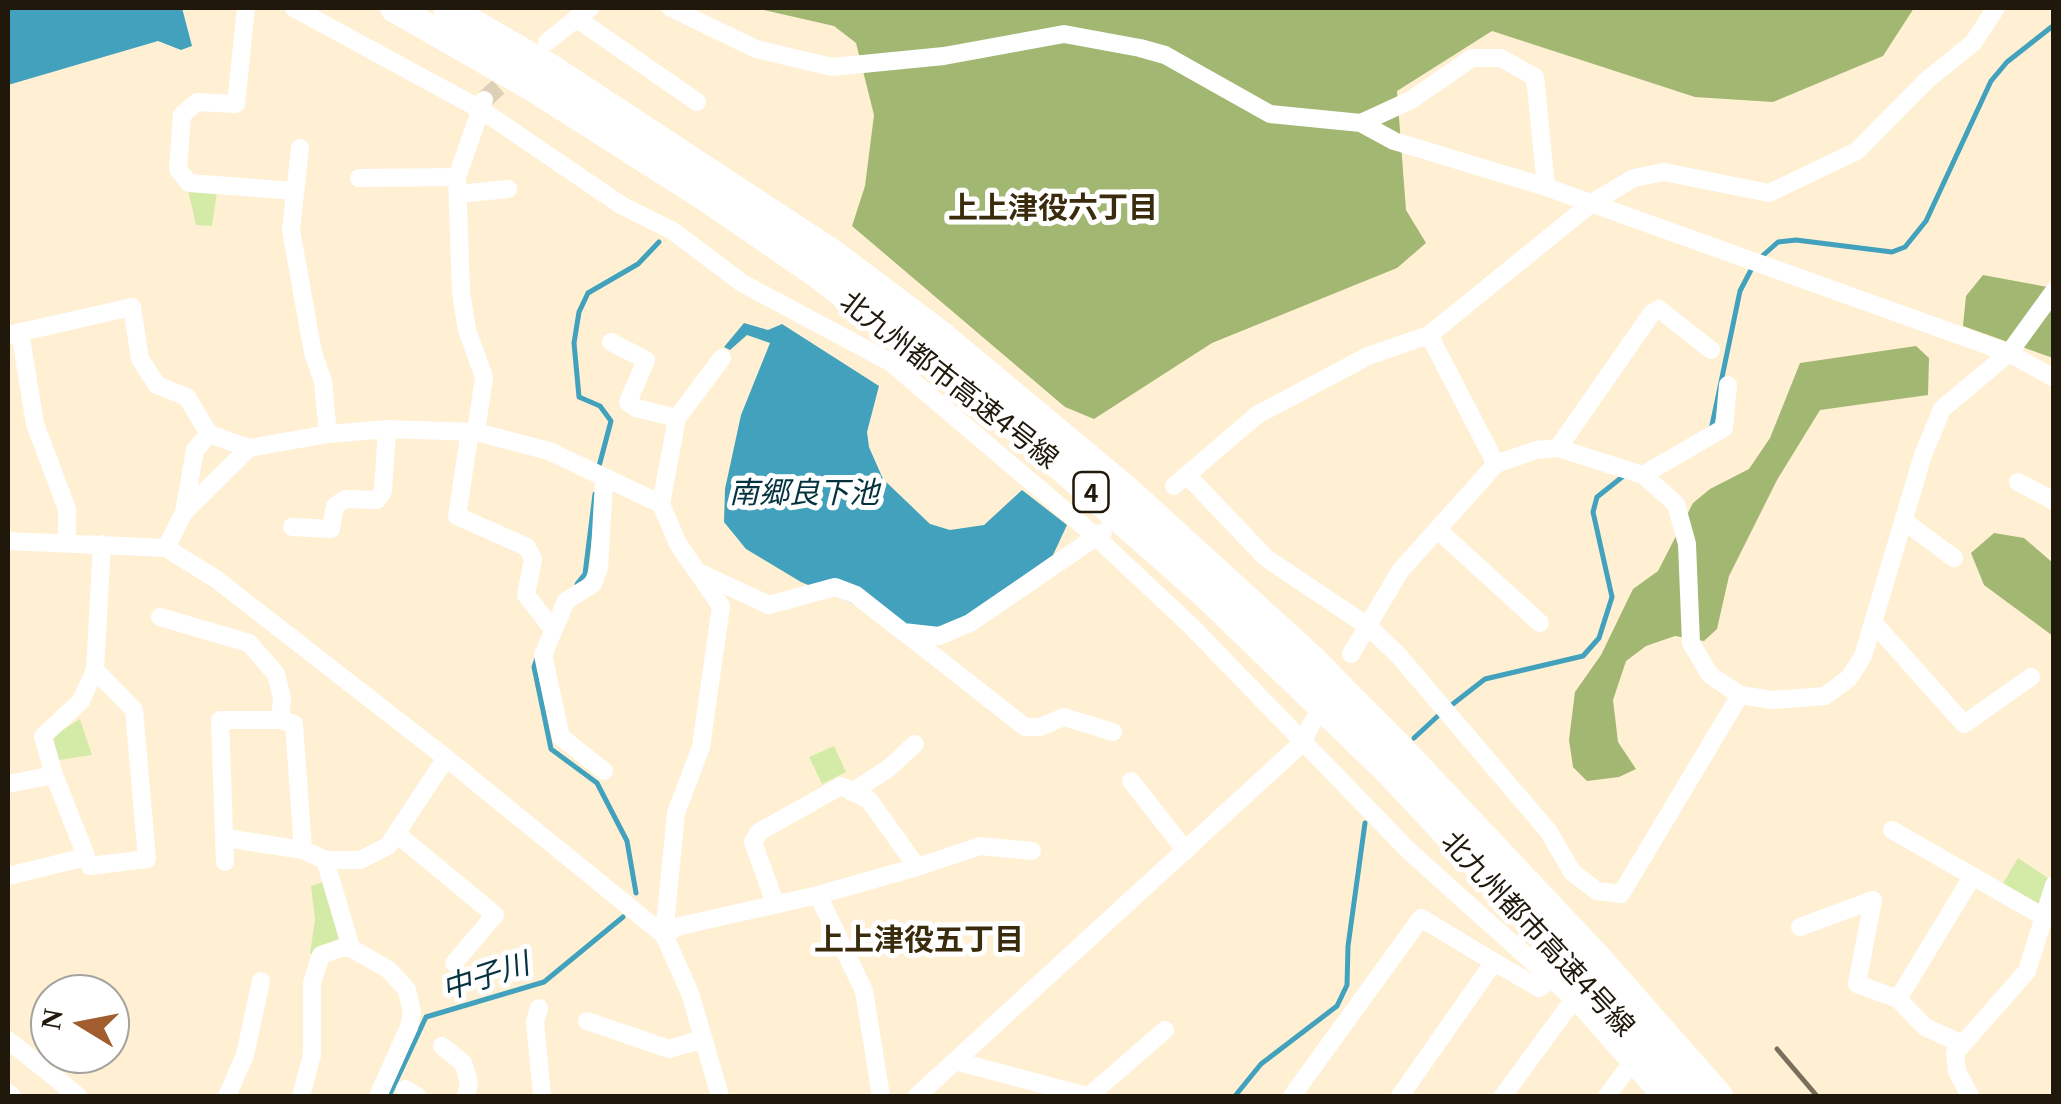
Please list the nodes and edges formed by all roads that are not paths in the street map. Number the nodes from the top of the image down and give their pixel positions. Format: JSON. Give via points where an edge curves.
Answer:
{"nodes":[{"id":1,"x":246,"y":8,"type":"edge"},
{"id":2,"x":294,"y":8,"type":"edge"},
{"id":3,"x":394,"y":8,"type":"edge"},
{"id":4,"x":447,"y":8,"type":"edge"},
{"id":5,"x":671,"y":8,"type":"edge"},
{"id":6,"x":1996,"y":8,"type":"edge"},
{"id":7,"x":583,"y":13,"type":"edge"},
{"id":8,"x":546,"y":42,"type":"dead end"},
{"id":9,"x":697,"y":102,"type":"dead end"},
{"id":10,"x":482,"y":104,"type":"junction"},
{"id":11,"x":1361,"y":123,"type":"junction"},
{"id":12,"x":300,"y":148,"type":"dead end"},
{"id":13,"x":360,"y":178,"type":"dead end"},
{"id":14,"x":457,"y":185,"type":"junction"},
{"id":15,"x":1546,"y":187,"type":"junction"},
{"id":16,"x":508,"y":190,"type":"dead end"},
{"id":17,"x":295,"y":191,"type":"junction"},
{"id":18,"x":1594,"y":202,"type":"junction"},
{"id":19,"x":2054,"y":290,"type":"edge"},
{"id":20,"x":14,"y":333,"type":"edge"},
{"id":21,"x":1429,"y":335,"type":"junction"},
{"id":22,"x":611,"y":342,"type":"dead end"},
{"id":23,"x":1711,"y":350,"type":"dead end"},
{"id":24,"x":2009,"y":353,"type":"junction"},
{"id":25,"x":722,"y":358,"type":"dead end"},
{"id":26,"x":2054,"y":378,"type":"edge"},
{"id":27,"x":1728,"y":385,"type":"dead end"},
{"id":28,"x":678,"y":418,"type":"junction"},
{"id":29,"x":387,"y":429,"type":"junction"},
{"id":30,"x":473,"y":431,"type":"junction"},
{"id":31,"x":209,"y":434,"type":"junction"},
{"id":32,"x":328,"y":434,"type":"junction"},
{"id":33,"x":249,"y":448,"type":"junction"},
{"id":34,"x":1558,"y":448,"type":"junction"},
{"id":35,"x":1496,"y":464,"type":"junction"},
{"id":36,"x":1640,"y":473,"type":"junction"},
{"id":37,"x":604,"y":481,"type":"junction"},
{"id":38,"x":2018,"y":482,"type":"dead end"},
{"id":39,"x":2054,"y":501,"type":"edge"},
{"id":40,"x":661,"y":504,"type":"junction"},
{"id":41,"x":184,"y":512,"type":"junction"},
{"id":42,"x":1904,"y":521,"type":"junction"},
{"id":43,"x":292,"y":527,"type":"dead end"},
{"id":44,"x":1439,"y":531,"type":"junction"},
{"id":45,"x":1100,"y":534,"type":"junction"},
{"id":46,"x":8,"y":541,"type":"edge"},
{"id":47,"x":67,"y":543,"type":"junction"},
{"id":48,"x":102,"y":544,"type":"junction"},
{"id":49,"x":166,"y":548,"type":"junction"},
{"id":50,"x":1954,"y":558,"type":"dead end"},
{"id":51,"x":695,"y":570,"type":"junction"},
{"id":52,"x":160,"y":617,"type":"dead end"},
{"id":53,"x":1873,"y":622,"type":"junction"},
{"id":54,"x":1540,"y":623,"type":"dead end"},
{"id":55,"x":552,"y":628,"type":"junction"},
{"id":56,"x":1369,"y":628,"type":"junction"},
{"id":57,"x":903,"y":632,"type":"junction"},
{"id":58,"x":1351,"y":654,"type":"dead end"},
{"id":59,"x":95,"y":670,"type":"junction"},
{"id":60,"x":2030,"y":677,"type":"dead end"},
{"id":61,"x":1740,"y":694,"type":"junction"},
{"id":62,"x":280,"y":720,"type":"junction"},
{"id":63,"x":1313,"y":721,"type":"dead end"},
{"id":64,"x":1113,"y":732,"type":"dead end"},
{"id":65,"x":1302,"y":743,"type":"junction"},
{"id":66,"x":915,"y":744,"type":"dead end"},
{"id":67,"x":446,"y":758,"type":"junction"},
{"id":68,"x":604,"y":771,"type":"dead end"},
{"id":69,"x":54,"y":775,"type":"junction"},
{"id":70,"x":1130,"y":781,"type":"dead end"},
{"id":71,"x":8,"y":784,"type":"edge"},
{"id":72,"x":852,"y":792,"type":"junction"},
{"id":73,"x":1892,"y":830,"type":"dead end"},
{"id":74,"x":397,"y":834,"type":"junction"},
{"id":75,"x":226,"y":838,"type":"junction"},
{"id":76,"x":303,"y":850,"type":"junction"},
{"id":77,"x":1032,"y":851,"type":"dead end"},
{"id":78,"x":1186,"y":851,"type":"junction"},
{"id":79,"x":86,"y":856,"type":"junction"},
{"id":80,"x":325,"y":860,"type":"junction"},
{"id":81,"x":226,"y":862,"type":"dead end"},
{"id":82,"x":916,"y":866,"type":"junction"},
{"id":83,"x":8,"y":876,"type":"edge"},
{"id":84,"x":1972,"y":876,"type":"junction"},
{"id":85,"x":2054,"y":885,"type":"edge"},
{"id":86,"x":818,"y":895,"type":"junction"},
{"id":87,"x":775,"y":903,"type":"junction"},
{"id":88,"x":2044,"y":917,"type":"junction"},
{"id":89,"x":1800,"y":927,"type":"dead end"},
{"id":90,"x":664,"y":935,"type":"junction"},
{"id":91,"x":351,"y":948,"type":"junction"},
{"id":92,"x":1494,"y":962,"type":"junction"},
{"id":93,"x":454,"y":963,"type":"dead end"},
{"id":94,"x":1552,"y":978,"type":"junction"},
{"id":95,"x":261,"y":981,"type":"dead end"},
{"id":96,"x":1574,"y":999,"type":"junction"},
{"id":97,"x":1898,"y":1000,"type":"junction"},
{"id":98,"x":539,"y":1008,"type":"dead end"},
{"id":99,"x":587,"y":1021,"type":"dead end"},
{"id":100,"x":1164,"y":1030,"type":"dead end"},
{"id":101,"x":704,"y":1039,"type":"junction"},
{"id":102,"x":8,"y":1040,"type":"edge"},
{"id":103,"x":1960,"y":1043,"type":"junction"},
{"id":104,"x":442,"y":1046,"type":"dead end"},
{"id":105,"x":1633,"y":1061,"type":"junction"},
{"id":106,"x":959,"y":1062,"type":"junction"},
{"id":107,"x":78,"y":1096,"type":"edge"},
{"id":108,"x":226,"y":1096,"type":"edge"},
{"id":109,"x":301,"y":1096,"type":"edge"},
{"id":110,"x":378,"y":1096,"type":"edge"},
{"id":111,"x":466,"y":1096,"type":"edge"},
{"id":112,"x":542,"y":1096,"type":"edge"},
{"id":113,"x":720,"y":1096,"type":"edge"},
{"id":114,"x":881,"y":1096,"type":"edge"},
{"id":115,"x":917,"y":1096,"type":"edge"},
{"id":116,"x":1088,"y":1096,"type":"edge"},
{"id":117,"x":1292,"y":1096,"type":"edge"},
{"id":118,"x":1400,"y":1096,"type":"edge"},
{"id":119,"x":1502,"y":1096,"type":"edge"},
{"id":120,"x":1607,"y":1096,"type":"edge"},
{"id":121,"x":1660,"y":1096,"type":"edge"},
{"id":122,"x":1687,"y":1096,"type":"edge"},
{"id":123,"x":1720,"y":1096,"type":"edge"},
{"id":124,"x":1970,"y":1096,"type":"edge"}],
"edges":[{"from":1,"to":17,"type":"street","via":[[236,104],[197,102],[182,115],[178,169],[189,183]]},
{"from":2,"to":10,"type":"street"},
{"from":3,"to":122,"type":"highway","name":"北九州都市高速4号線","number":"4","via":[[739,220],[1021,432],[1206,595],[1387,770]]},
{"from":4,"to":123,"type":"highway","name":"北九州都市高速4号線","number":"4","via":[[817,242],[1036,412],[1312,658],[1495,847]]},
{"from":5,"to":11,"type":"street","via":[[756,49],[832,67],[1064,34],[1165,55],[1270,114]]},
{"from":6,"to":18,"type":"street","via":[[1973,43],[1857,151],[1785,188],[1751,192],[1650,172]]},
{"from":7,"to":8,"type":"street"},
{"from":7,"to":9,"type":"street"},
{"from":10,"to":14,"type":"street"},
{"from":10,"to":45,"type":"street","via":[[742,283],[890,362]]},
{"from":11,"to":15,"type":"street","via":[[1394,141]]},
{"from":11,"to":15,"type":"street","via":[[1411,100],[1472,58],[1501,58],[1535,77]]},
{"from":12,"to":17,"type":"street"},
{"from":13,"to":14,"type":"street"},
{"from":14,"to":16,"type":"street"},
{"from":14,"to":30,"type":"street","via":[[461,292],[484,377]]},
{"from":15,"to":18,"type":"street"},
{"from":17,"to":32,"type":"street","via":[[290,230]]},
{"from":18,"to":21,"type":"street"},
{"from":18,"to":24,"type":"street"},
{"from":19,"to":24,"type":"street"},
{"from":20,"to":31,"type":"street","via":[[132,308],[140,358],[156,385],[187,397]]},
{"from":20,"to":47,"type":"street","via":[[34,424],[67,508]]},
{"from":21,"to":35,"type":"street"},
{"from":21,"to":56,"type":"street","via":[[1368,356],[1257,416],[1181,481],[1266,558]]},
{"from":22,"to":28,"type":"street","via":[[646,360],[628,402]]},
{"from":23,"to":34,"type":"street","via":[[1659,309],[1652,313]]},
{"from":24,"to":26,"type":"street"},
{"from":24,"to":42,"type":"street","via":[[1942,410]]},
{"from":25,"to":28,"type":"street"},
{"from":27,"to":36,"type":"street","via":[[1724,428]]},
{"from":28,"to":40,"type":"street"},
{"from":29,"to":30,"type":"street"},
{"from":29,"to":32,"type":"street"},
{"from":29,"to":43,"type":"street","via":[[378,500],[335,506],[331,530]]},
{"from":30,"to":37,"type":"street","via":[[550,451]]},
{"from":30,"to":55,"type":"street","via":[[457,516],[527,546],[533,559],[526,595]]},
{"from":31,"to":33,"type":"street"},
{"from":31,"to":41,"type":"street","via":[[195,450]]},
{"from":32,"to":33,"type":"street"},
{"from":33,"to":41,"type":"street"},
{"from":34,"to":35,"type":"street"},
{"from":34,"to":36,"type":"street"},
{"from":35,"to":44,"type":"street"},
{"from":36,"to":61,"type":"street","via":[[1676,504],[1680,517],[1691,643],[1710,675]]},
{"from":37,"to":40,"type":"street"},
{"from":37,"to":55,"type":"street","via":[[599,568],[593,584],[566,601]]},
{"from":38,"to":39,"type":"street"},
{"from":40,"to":51,"type":"street"},
{"from":41,"to":49,"type":"street"},
{"from":42,"to":50,"type":"street"},
{"from":42,"to":53,"type":"street"},
{"from":44,"to":54,"type":"street"},
{"from":44,"to":56,"type":"street","via":[[1400,571]]},
{"from":45,"to":57,"type":"street","via":[[970,623],[938,636]]},
{"from":45,"to":65,"type":"street"},
{"from":46,"to":47,"type":"street"},
{"from":47,"to":48,"type":"street"},
{"from":48,"to":49,"type":"street"},
{"from":48,"to":59,"type":"street"},
{"from":49,"to":67,"type":"street"},
{"from":51,"to":57,"type":"street","via":[[769,604],[836,587]]},
{"from":51,"to":90,"type":"street","via":[[721,606],[701,747],[676,813]]},
{"from":52,"to":62,"type":"street","via":[[249,643],[276,674]]},
{"from":53,"to":60,"type":"street","via":[[1964,724]]},
{"from":53,"to":61,"type":"street","via":[[1849,678],[1824,696],[1772,700]]},
{"from":55,"to":68,"type":"street","via":[[543,655],[561,737]]},
{"from":56,"to":58,"type":"street"},
{"from":56,"to":61,"type":"street","via":[[1549,832],[1572,872],[1597,891],[1621,894]]},
{"from":57,"to":64,"type":"street","via":[[1025,727],[1064,717]]},
{"from":59,"to":69,"type":"street","via":[[81,701],[43,736]]},
{"from":59,"to":79,"type":"street","via":[[134,710],[147,860],[90,866]]},
{"from":62,"to":75,"type":"street","via":[[220,720]]},
{"from":62,"to":76,"type":"street","via":[[294,724]]},
{"from":63,"to":65,"type":"street"},
{"from":65,"to":78,"type":"street"},
{"from":65,"to":94,"type":"street"},
{"from":66,"to":72,"type":"street"},
{"from":67,"to":74,"type":"street"},
{"from":67,"to":90,"type":"street"},
{"from":69,"to":71,"type":"street"},
{"from":69,"to":79,"type":"street"},
{"from":70,"to":78,"type":"street"},
{"from":72,"to":82,"type":"street","via":[[869,800]]},
{"from":72,"to":87,"type":"street","via":[[841,786],[758,832],[753,842]]},
{"from":73,"to":84,"type":"street"},
{"from":74,"to":80,"type":"street","via":[[378,854]]},
{"from":74,"to":93,"type":"street","via":[[495,914]]},
{"from":75,"to":76,"type":"street"},
{"from":75,"to":81,"type":"street"},
{"from":76,"to":80,"type":"street"},
{"from":77,"to":82,"type":"street","via":[[980,846]]},
{"from":78,"to":106,"type":"street"},
{"from":79,"to":83,"type":"street"},
{"from":80,"to":91,"type":"street"},
{"from":82,"to":86,"type":"street"},
{"from":84,"to":88,"type":"street"},
{"from":84,"to":97,"type":"street"},
{"from":85,"to":88,"type":"street"},
{"from":86,"to":87,"type":"street"},
{"from":86,"to":114,"type":"street","via":[[864,991]]},
{"from":87,"to":90,"type":"street"},
{"from":88,"to":103,"type":"street","via":[[2027,971]]},
{"from":89,"to":97,"type":"street","via":[[1872,900],[1858,984]]},
{"from":90,"to":101,"type":"street"},
{"from":91,"to":109,"type":"street","via":[[321,955],[312,983],[312,1055]]},
{"from":91,"to":110,"type":"street","via":[[407,990],[412,1013]]},
{"from":92,"to":94,"type":"street","via":[[1539,988]]},
{"from":92,"to":117,"type":"street","via":[[1421,918]]},
{"from":92,"to":118,"type":"street"},
{"from":94,"to":96,"type":"street"},
{"from":95,"to":108,"type":"street","via":[[245,1054]]},
{"from":96,"to":105,"type":"street"},
{"from":96,"to":119,"type":"street"},
{"from":97,"to":103,"type":"street","via":[[1924,1027]]},
{"from":98,"to":112,"type":"street"},
{"from":99,"to":101,"type":"street","via":[[669,1050]]},
{"from":100,"to":116,"type":"street"},
{"from":101,"to":113,"type":"street"},
{"from":102,"to":107,"type":"street"},
{"from":103,"to":124,"type":"street","via":[[1957,1072]]},
{"from":104,"to":111,"type":"street","via":[[463,1063]]},
{"from":105,"to":120,"type":"street"},
{"from":105,"to":121,"type":"street"},
{"from":106,"to":115,"type":"street"},
{"from":106,"to":116,"type":"street"}]}
